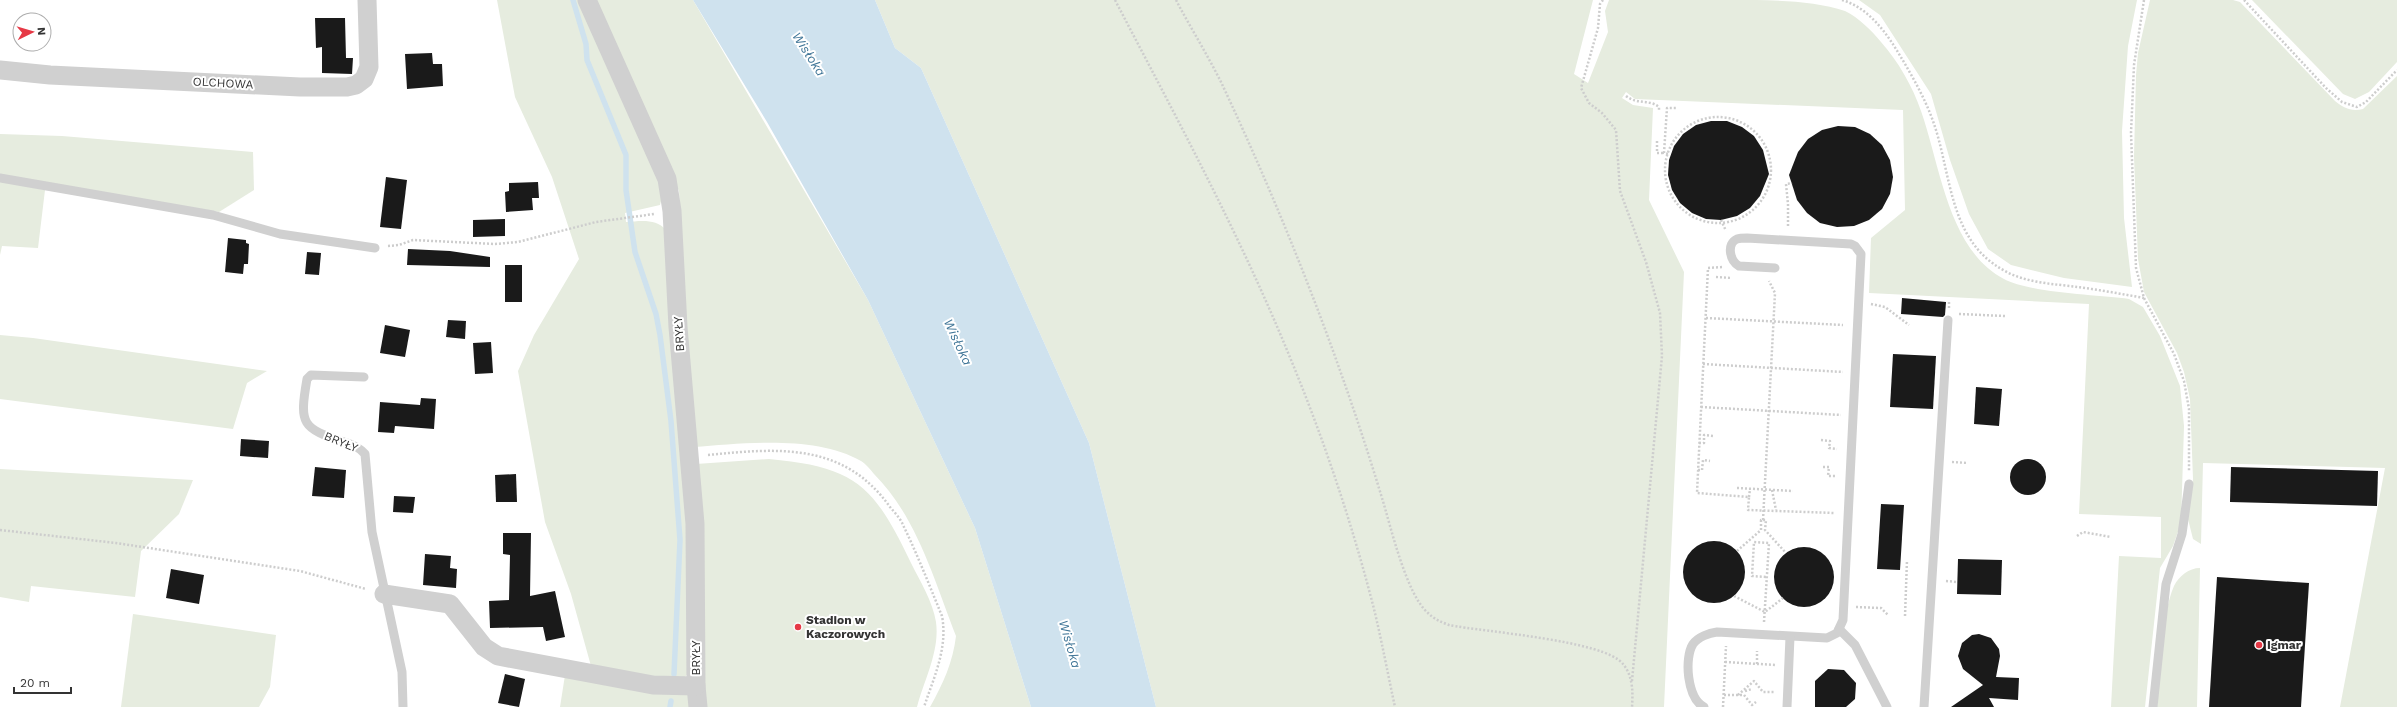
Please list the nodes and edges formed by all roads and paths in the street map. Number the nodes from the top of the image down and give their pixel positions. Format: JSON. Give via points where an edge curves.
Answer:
{"nodes":[{"id":1,"x":367,"y":0,"type":"edge"},
{"id":2,"x":587,"y":0,"type":"edge"},
{"id":3,"x":1115,"y":0,"type":"edge"},
{"id":4,"x":1176,"y":0,"type":"edge"},
{"id":5,"x":1603,"y":0,"type":"edge"},
{"id":6,"x":1842,"y":0,"type":"edge"},
{"id":7,"x":2144,"y":0,"type":"edge"},
{"id":8,"x":2244,"y":0,"type":"edge"},
{"id":9,"x":0,"y":70,"type":"edge"},
{"id":10,"x":2397,"y":70,"type":"edge"},
{"id":11,"x":1626,"y":96,"type":"dead end"},
{"id":12,"x":1667,"y":108,"type":"junction"},
{"id":13,"x":1676,"y":108,"type":"dead end"},
{"id":14,"x":1657,"y":141,"type":"dead end"},
{"id":15,"x":1664,"y":153,"type":"junction"},
{"id":16,"x":1668,"y":154,"type":"junction"},
{"id":17,"x":0,"y":178,"type":"edge"},
{"id":18,"x":1792,"y":183,"type":"dead end"},
{"id":19,"x":639,"y":215,"type":"dead end"},
{"id":20,"x":1722,"y":221,"type":"junction"},
{"id":21,"x":1725,"y":230,"type":"dead end"},
{"id":22,"x":1788,"y":233,"type":"dead end"},
{"id":23,"x":375,"y":248,"type":"joint"},
{"id":24,"x":1775,"y":268,"type":"dead end"},
{"id":25,"x":1719,"y":269,"type":"dead end"},
{"id":26,"x":1769,"y":282,"type":"dead end"},
{"id":27,"x":2144,"y":298,"type":"junction"},
{"id":28,"x":1859,"y":303,"type":"junction"},
{"id":29,"x":1956,"y":313,"type":"dead end"},
{"id":30,"x":2005,"y":316,"type":"dead end"},
{"id":31,"x":1706,"y":318,"type":"junction"},
{"id":32,"x":1948,"y":320,"type":"dead end"},
{"id":33,"x":1774,"y":322,"type":"junction"},
{"id":34,"x":1840,"y":325,"type":"dead end"},
{"id":35,"x":1909,"y":325,"type":"dead end"},
{"id":36,"x":1704,"y":364,"type":"junction"},
{"id":37,"x":1771,"y":368,"type":"junction"},
{"id":38,"x":1837,"y":372,"type":"dead end"},
{"id":39,"x":364,"y":377,"type":"dead end"},
{"id":40,"x":1701,"y":407,"type":"junction"},
{"id":41,"x":1769,"y":411,"type":"junction"},
{"id":42,"x":1834,"y":414,"type":"dead end"},
{"id":43,"x":1713,"y":436,"type":"dead end"},
{"id":44,"x":1821,"y":440,"type":"dead end"},
{"id":45,"x":1699,"y":443,"type":"junction"},
{"id":46,"x":1830,"y":448,"type":"dead end"},
{"id":47,"x":690,"y":457,"type":"junction"},
{"id":48,"x":1710,"y":461,"type":"dead end"},
{"id":49,"x":1947,"y":461,"type":"dead end"},
{"id":50,"x":1968,"y":463,"type":"dead end"},
{"id":51,"x":1823,"y":467,"type":"dead end"},
{"id":52,"x":1698,"y":470,"type":"junction"},
{"id":53,"x":1828,"y":476,"type":"dead end"},
{"id":54,"x":2189,"y":484,"type":"joint"},
{"id":55,"x":1737,"y":488,"type":"dead end"},
{"id":56,"x":1750,"y":490,"type":"junction"},
{"id":57,"x":1765,"y":490,"type":"junction"},
{"id":58,"x":1772,"y":491,"type":"junction"},
{"id":59,"x":1793,"y":491,"type":"dead end"},
{"id":60,"x":1750,"y":497,"type":"junction"},
{"id":61,"x":1764,"y":510,"type":"junction"},
{"id":62,"x":1776,"y":510,"type":"junction"},
{"id":63,"x":1842,"y":514,"type":"dead end"},
{"id":64,"x":1764,"y":520,"type":"junction"},
{"id":65,"x":0,"y":530,"type":"edge"},
{"id":66,"x":2077,"y":536,"type":"dead end"},
{"id":67,"x":2111,"y":537,"type":"dead end"},
{"id":68,"x":1737,"y":551,"type":"dead end"},
{"id":69,"x":1786,"y":553,"type":"dead end"},
{"id":70,"x":1907,"y":560,"type":"dead end"},
{"id":71,"x":1767,"y":577,"type":"junction"},
{"id":72,"x":1940,"y":581,"type":"dead end"},
{"id":73,"x":1957,"y":582,"type":"dead end"},
{"id":74,"x":384,"y":594,"type":"junction"},
{"id":75,"x":1734,"y":596,"type":"dead end"},
{"id":76,"x":1783,"y":598,"type":"dead end"},
{"id":77,"x":1853,"y":607,"type":"dead end"},
{"id":78,"x":1765,"y":612,"type":"junction"},
{"id":79,"x":1888,"y":615,"type":"dead end"},
{"id":80,"x":1905,"y":616,"type":"dead end"},
{"id":81,"x":1764,"y":628,"type":"dead end"},
{"id":82,"x":1839,"y":630,"type":"junction"},
{"id":83,"x":1790,"y":637,"type":"junction"},
{"id":84,"x":1726,"y":643,"type":"dead end"},
{"id":85,"x":1757,"y":651,"type":"dead end"},
{"id":86,"x":1725,"y":662,"type":"junction"},
{"id":87,"x":1756,"y":664,"type":"junction"},
{"id":88,"x":1780,"y":665,"type":"dead end"},
{"id":89,"x":1632,"y":681,"type":"junction"},
{"id":90,"x":696,"y":686,"type":"junction"},
{"id":91,"x":1752,"y":689,"type":"dead end"},
{"id":92,"x":1742,"y":692,"type":"junction"},
{"id":93,"x":1776,"y":692,"type":"dead end"},
{"id":94,"x":1724,"y":694,"type":"junction"},
{"id":95,"x":1738,"y":695,"type":"junction"},
{"id":96,"x":1756,"y":702,"type":"dead end"},
{"id":97,"x":403,"y":707,"type":"edge"},
{"id":98,"x":698,"y":707,"type":"edge"},
{"id":99,"x":924,"y":707,"type":"edge"},
{"id":100,"x":1395,"y":707,"type":"edge"},
{"id":101,"x":1632,"y":707,"type":"edge"},
{"id":102,"x":1704,"y":707,"type":"edge"},
{"id":103,"x":1723,"y":707,"type":"edge"},
{"id":104,"x":1787,"y":707,"type":"edge"},
{"id":105,"x":1887,"y":707,"type":"edge"},
{"id":106,"x":1924,"y":707,"type":"edge"},
{"id":107,"x":2153,"y":707,"type":"edge"}],
"edges":[{"from":1,"to":9,"type":"street","name":"OLCHOWA","via":[[369,67],[364,79],[356,85],[346,87],[89,77]]},
{"from":2,"to":47,"type":"street","name":"BRYŁY","via":[[667,179],[672,211],[678,327]]},
{"from":3,"to":100,"type":"path","via":[[1234,231],[1289,355],[1321,438],[1346,516],[1374,610]]},
{"from":4,"to":89,"type":"path","via":[[1220,80],[1328,337],[1365,442],[1412,591],[1419,603],[1436,620],[1449,625],[1585,646],[1608,654],[1622,663]]},
{"from":5,"to":89,"type":"path","via":[[1582,88],[1589,103],[1602,113],[1616,130],[1620,191],[1646,262],[1660,313],[1662,356]]},
{"from":6,"to":27,"type":"path","via":[[1855,4],[1885,30],[1912,75],[1933,122],[1958,216],[1967,237],[1983,256],[2005,272],[2040,282]]},
{"from":7,"to":27,"type":"path","via":[[2134,65],[2131,133],[2136,268]]},
{"from":8,"to":10,"type":"path","via":[[2342,102],[2357,107],[2366,102]]},
{"from":11,"to":12,"type":"path","via":[[1635,102],[1654,103],[1659,109]]},
{"from":12,"to":13,"type":"path"},
{"from":12,"to":15,"type":"path"},
{"from":14,"to":15,"type":"path","via":[[1657,153]]},
{"from":15,"to":16,"type":"path"},
{"from":16,"to":20,"type":"path","via":[[1666,179],[1677,203],[1697,218]]},
{"from":16,"to":20,"type":"path","via":[[1675,140],[1686,128],[1715,117],[1745,124],[1762,140],[1771,170],[1766,193],[1757,206],[1745,216]]},
{"from":17,"to":23,"type":"lane","via":[[213,216],[280,234]]},
{"from":18,"to":22,"type":"path","via":[[1786,184]]},
{"from":19,"to":23,"type":"path","via":[[518,242],[495,244],[413,240],[399,245]]},
{"from":20,"to":21,"type":"path"},
{"from":24,"to":28,"type":"lane","via":[[1735,264],[1731,256],[1733,243],[1738,239],[1747,238],[1855,246],[1862,259]]},
{"from":25,"to":31,"type":"path","via":[[1708,268]]},
{"from":26,"to":33,"type":"path","via":[[1776,293]]},
{"from":27,"to":54,"type":"path","via":[[2174,354],[2184,381],[2190,409]]},
{"from":28,"to":35,"type":"path","via":[[1885,307]]},
{"from":28,"to":82,"type":"lane","via":[[1844,612]]},
{"from":29,"to":30,"type":"path"},
{"from":31,"to":33,"type":"path"},
{"from":31,"to":36,"type":"path"},
{"from":32,"to":106,"type":"lane"},
{"from":33,"to":34,"type":"path"},
{"from":33,"to":37,"type":"path"},
{"from":36,"to":37,"type":"path"},
{"from":36,"to":40,"type":"path"},
{"from":37,"to":38,"type":"path"},
{"from":37,"to":41,"type":"path"},
{"from":39,"to":74,"type":"lane","name":"BRYŁY","via":[[311,375],[307,379],[304,412],[310,429],[350,444],[365,454],[372,532]]},
{"from":40,"to":41,"type":"path"},
{"from":40,"to":45,"type":"path"},
{"from":41,"to":42,"type":"path"},
{"from":41,"to":57,"type":"path"},
{"from":43,"to":45,"type":"path","via":[[1704,435],[1704,443]]},
{"from":44,"to":46,"type":"path","via":[[1830,441]]},
{"from":45,"to":52,"type":"path"},
{"from":47,"to":90,"type":"street","name":"BRYŁY","via":[[696,524]]},
{"from":47,"to":99,"type":"path","via":[[755,450],[782,450],[809,455],[848,466],[883,496],[904,525],[942,616],[945,632],[943,650]]},
{"from":48,"to":52,"type":"path","via":[[1703,460],[1702,470]]},
{"from":49,"to":50,"type":"path"},
{"from":51,"to":53,"type":"path","via":[[1829,467]]},
{"from":52,"to":60,"type":"path","via":[[1697,493]]},
{"from":54,"to":107,"type":"lane","via":[[2182,534],[2166,584]]},
{"from":55,"to":56,"type":"path"},
{"from":56,"to":57,"type":"path"},
{"from":56,"to":60,"type":"path"},
{"from":57,"to":58,"type":"path"},
{"from":57,"to":61,"type":"path"},
{"from":58,"to":59,"type":"path"},
{"from":58,"to":62,"type":"path"},
{"from":60,"to":61,"type":"path","via":[[1748,510]]},
{"from":61,"to":62,"type":"path"},
{"from":61,"to":64,"type":"path"},
{"from":62,"to":63,"type":"path"},
{"from":64,"to":68,"type":"path","via":[[1761,520],[1760,530]]},
{"from":64,"to":69,"type":"path","via":[[1765,530]]},
{"from":65,"to":74,"type":"path","via":[[116,543],[300,571]]},
{"from":66,"to":67,"type":"path","via":[[2083,532]]},
{"from":70,"to":80,"type":"path"},
{"from":71,"to":71,"type":"path","via":[[1769,543],[1754,542],[1752,576]]},
{"from":71,"to":78,"type":"path"},
{"from":72,"to":73,"type":"path"},
{"from":74,"to":90,"type":"street","name":"BRYŁY","via":[[450,604],[484,648],[498,656],[653,685]]},
{"from":74,"to":97,"type":"lane","name":"BRYŁY","via":[[402,672]]},
{"from":75,"to":78,"type":"path"},
{"from":76,"to":78,"type":"path"},
{"from":77,"to":79,"type":"path","via":[[1881,608]]},
{"from":78,"to":81,"type":"path"},
{"from":82,"to":83,"type":"lane","via":[[1827,638]]},
{"from":82,"to":105,"type":"lane","via":[[1855,645]]},
{"from":83,"to":102,"type":"lane","via":[[1717,632],[1706,634],[1696,640],[1690,653],[1689,685],[1694,699]]},
{"from":83,"to":104,"type":"lane"},
{"from":84,"to":86,"type":"path"},
{"from":85,"to":87,"type":"path"},
{"from":86,"to":87,"type":"path"},
{"from":86,"to":94,"type":"path"},
{"from":87,"to":88,"type":"path"},
{"from":89,"to":101,"type":"path"},
{"from":90,"to":98,"type":"street","name":"BRYŁY"},
{"from":91,"to":92,"type":"path"},
{"from":92,"to":93,"type":"path","via":[[1754,681],[1763,692]]},
{"from":92,"to":95,"type":"path"},
{"from":94,"to":95,"type":"path"},
{"from":94,"to":103,"type":"path"},
{"from":95,"to":96,"type":"path","via":[[1744,695],[1752,705]]}]}
